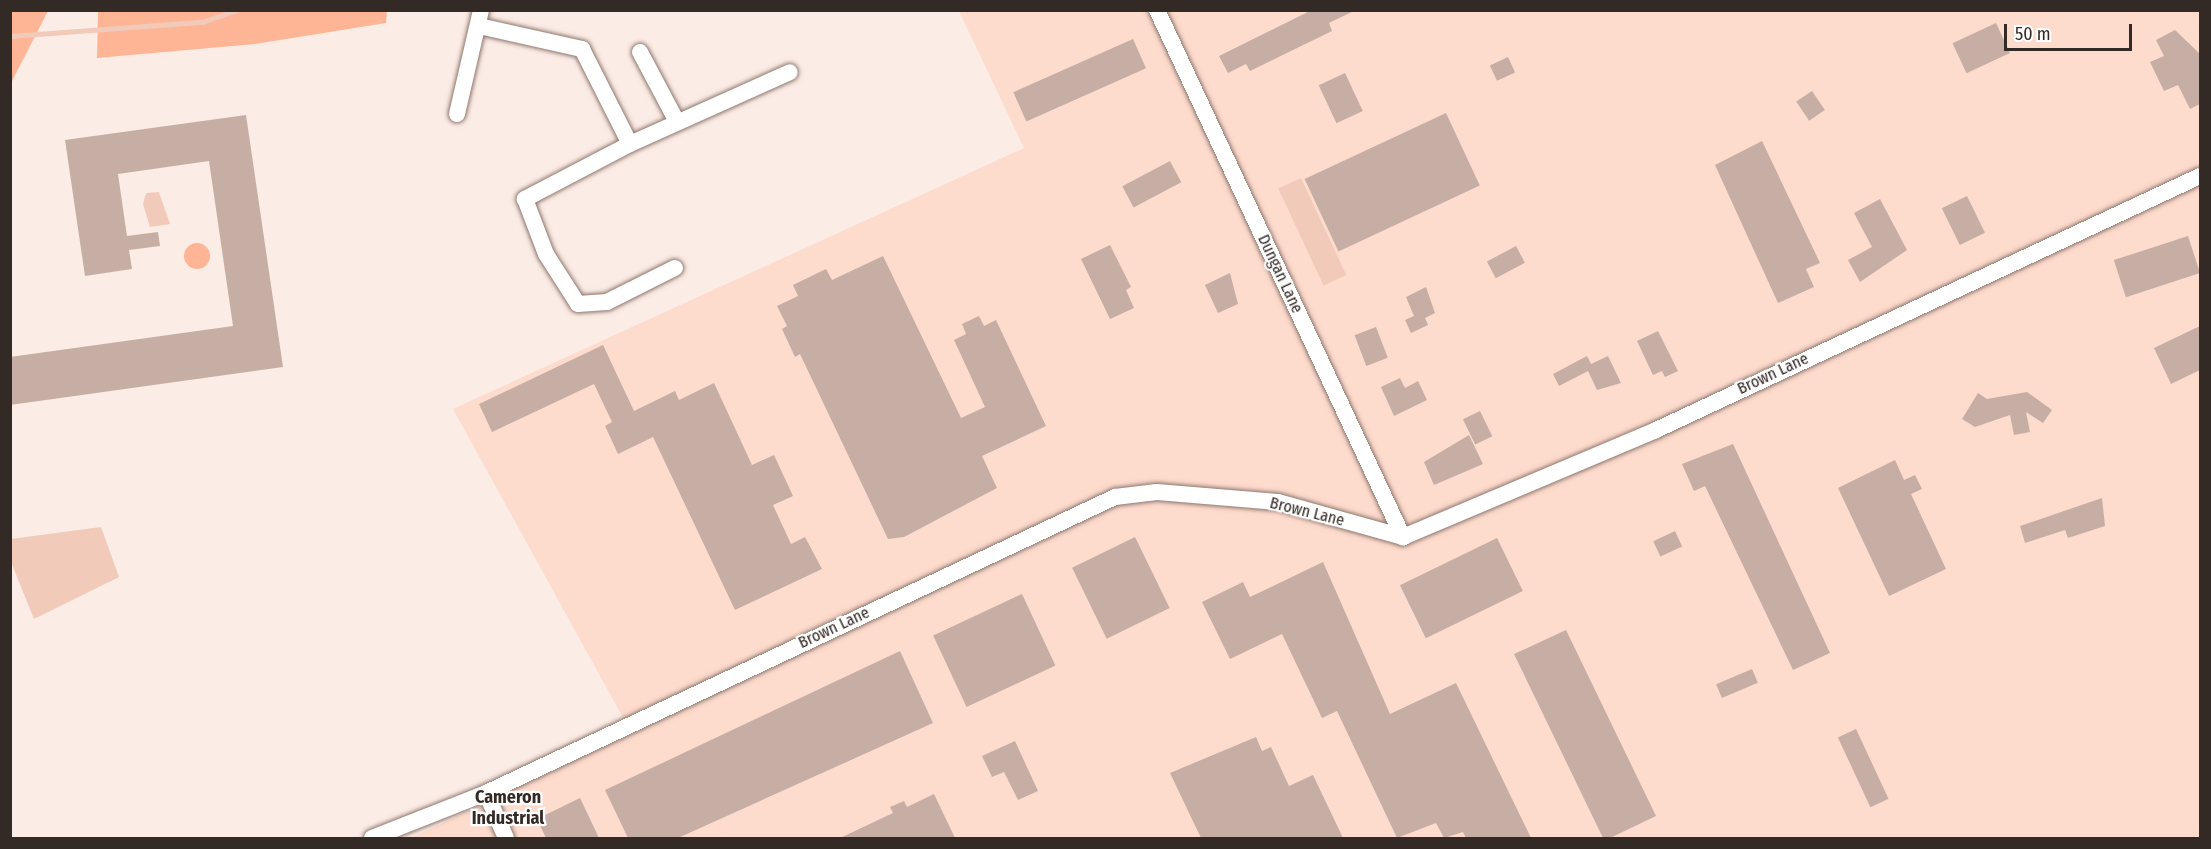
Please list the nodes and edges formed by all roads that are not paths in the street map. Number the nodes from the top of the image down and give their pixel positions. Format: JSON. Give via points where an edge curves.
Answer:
{"nodes":[{"id":1,"x":1157,"y":10,"type":"edge"},
{"id":2,"x":480,"y":18,"type":"edge"},
{"id":3,"x":640,"y":52,"type":"dead end"},
{"id":4,"x":790,"y":72,"type":"dead end"},
{"id":5,"x":457,"y":114,"type":"dead end"},
{"id":6,"x":678,"y":122,"type":"junction"},
{"id":7,"x":630,"y":144,"type":"junction"},
{"id":8,"x":2200,"y":176,"type":"edge"},
{"id":9,"x":675,"y":268,"type":"dead end"},
{"id":10,"x":1403,"y":537,"type":"junction"},
{"id":11,"x":486,"y":793,"type":"junction"},
{"id":12,"x":372,"y":838,"type":"edge"},
{"id":13,"x":506,"y":838,"type":"edge"}],
"edges":[{"from":1,"to":10,"type":"street","name":"Dungan Lane"},
{"from":2,"to":5,"type":"street"},
{"from":2,"to":7,"type":"street","via":[[582,49]]},
{"from":3,"to":6,"type":"street"},
{"from":4,"to":6,"type":"street"},
{"from":6,"to":7,"type":"street"},
{"from":7,"to":9,"type":"street","via":[[525,199],[546,254],[578,304],[607,302]]},
{"from":8,"to":10,"type":"street","name":"Brown Lane","via":[[1656,430]]},
{"from":10,"to":11,"type":"street","name":"Brown Lane","via":[[1278,502],[1157,492],[1115,497]]},
{"from":11,"to":12,"type":"street","name":"Brown Lane"},
{"from":11,"to":13,"type":"street"}]}
